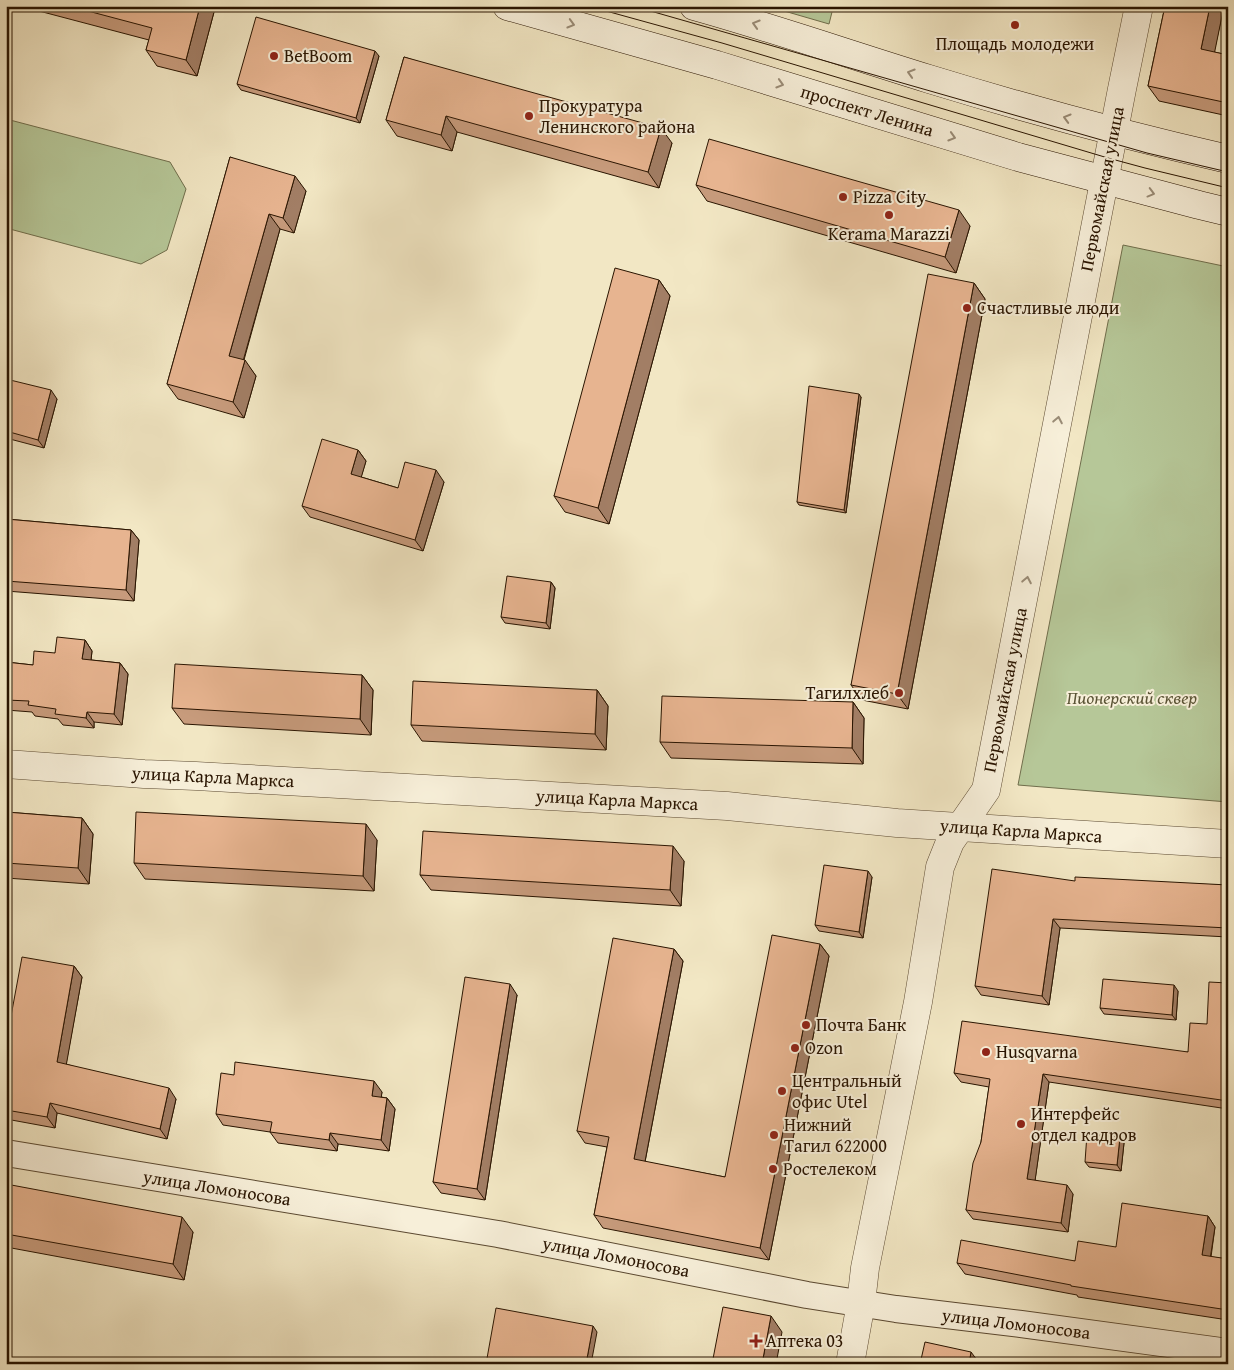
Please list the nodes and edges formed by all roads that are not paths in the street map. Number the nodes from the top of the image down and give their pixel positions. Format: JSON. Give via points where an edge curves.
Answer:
{"nodes":[{"id":1,"x":507,"y":6,"type":"edge"},
{"id":2,"x":694,"y":6,"type":"edge"},
{"id":3,"x":1139,"y":6,"type":"edge"},
{"id":4,"x":1114,"y":132,"type":"junction"},
{"id":5,"x":1228,"y":159,"type":"edge"},
{"id":6,"x":1104,"y":179,"type":"junction"},
{"id":7,"x":1228,"y":212,"type":"edge"},
{"id":8,"x":6,"y":764,"type":"edge"},
{"id":9,"x":961,"y":827,"type":"junction"},
{"id":10,"x":1228,"y":844,"type":"edge"},
{"id":11,"x":6,"y":1153,"type":"edge"},
{"id":12,"x":861,"y":1303,"type":"junction"},
{"id":13,"x":1228,"y":1352,"type":"edge"},
{"id":14,"x":850,"y":1364,"type":"edge"}],
"edges":[{"from":1,"to":6,"type":"street","name":"проспект Ленина","one_way":true,"via":[[716,64],[1018,157]]},
{"from":4,"to":2,"type":"street","one_way":true},
{"from":3,"to":4,"type":"street","name":"Первомайская улица"},
{"from":4,"to":5,"type":"street"},
{"from":4,"to":6,"type":"street","name":"Первомайская улица"},
{"from":6,"to":7,"type":"street","name":"проспект Ленина","one_way":true},
{"from":9,"to":6,"type":"street","name":"Первомайская улица","one_way":true,"via":[[986,790]]},
{"from":8,"to":9,"type":"street","name":"улица Карла Маркса","via":[[727,806]]},
{"from":9,"to":10,"type":"street","name":"улица Карла Маркса"},
{"from":9,"to":12,"type":"street","name":"Первомайская улица","via":[[950,842],[940,867],[918,1002],[864,1268]]},
{"from":11,"to":12,"type":"street","name":"улица Ломоносова","via":[[498,1234]]},
{"from":12,"to":13,"type":"street","name":"улица Ломоносова"},
{"from":12,"to":14,"type":"street","name":"Первомайская улица"}]}
